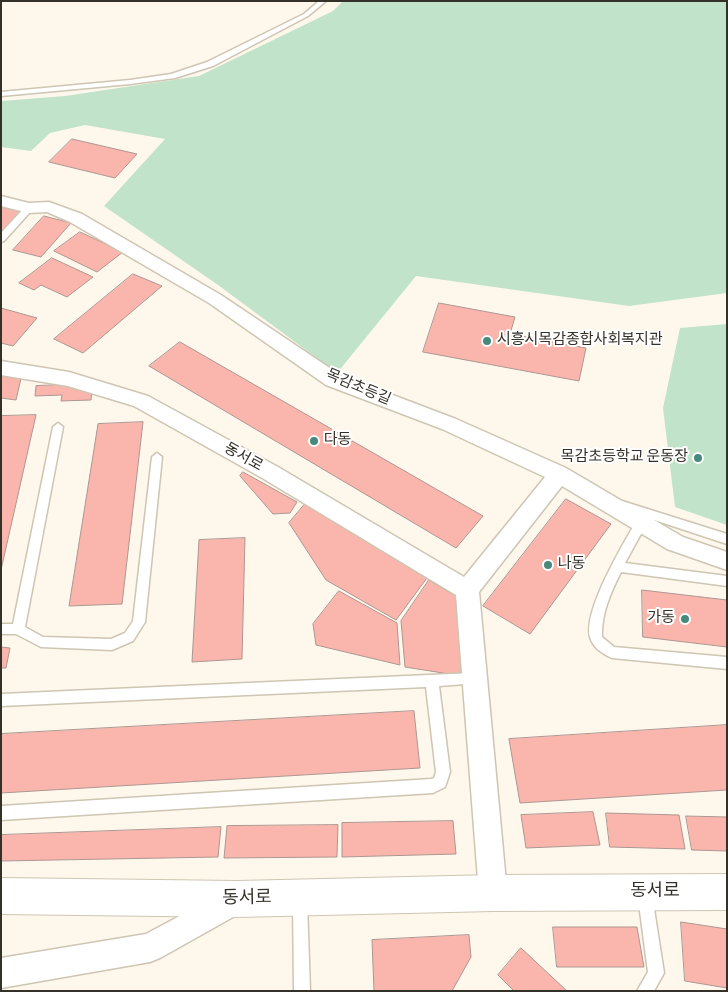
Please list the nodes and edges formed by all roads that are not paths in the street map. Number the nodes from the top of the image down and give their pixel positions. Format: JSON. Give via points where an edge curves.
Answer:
{"nodes":[{"id":1,"x":323,"y":1,"type":"edge"},
{"id":2,"x":1,"y":94,"type":"edge"},
{"id":3,"x":1,"y":201,"type":"edge"},
{"id":4,"x":29,"y":208,"type":"junction"},
{"id":5,"x":2,"y":238,"type":"edge"},
{"id":6,"x":1,"y":368,"type":"edge"},
{"id":7,"x":58,"y":427,"type":"dead end"},
{"id":8,"x":157,"y":456,"type":"dead end"},
{"id":9,"x":559,"y":474,"type":"junction"},
{"id":10,"x":599,"y":498,"type":"junction"},
{"id":11,"x":641,"y":523,"type":"junction"},
{"id":12,"x":727,"y":539,"type":"edge"},
{"id":13,"x":727,"y":561,"type":"edge"},
{"id":14,"x":617,"y":567,"type":"junction"},
{"id":15,"x":727,"y":581,"type":"edge"},
{"id":16,"x":467,"y":590,"type":"junction"},
{"id":17,"x":1,"y":629,"type":"edge"},
{"id":18,"x":18,"y":629,"type":"junction"},
{"id":19,"x":727,"y":664,"type":"edge"},
{"id":20,"x":474,"y":679,"type":"junction"},
{"id":21,"x":432,"y":681,"type":"junction"},
{"id":22,"x":1,"y":700,"type":"edge"},
{"id":23,"x":1,"y":813,"type":"edge"},
{"id":24,"x":645,"y":891,"type":"junction"},
{"id":25,"x":727,"y":892,"type":"edge"},
{"id":26,"x":493,"y":893,"type":"junction"},
{"id":27,"x":1,"y":896,"type":"edge"},
{"id":28,"x":300,"y":898,"type":"junction"},
{"id":29,"x":237,"y":899,"type":"junction"},
{"id":30,"x":1,"y":973,"type":"edge"},
{"id":31,"x":302,"y":991,"type":"edge"},
{"id":32,"x":645,"y":991,"type":"edge"}],
"edges":[{"from":1,"to":2,"type":"lane","via":[[306,15],[210,64],[172,76]]},
{"from":3,"to":4,"type":"street","name":"목감초등길"},
{"from":4,"to":5,"type":"lane"},
{"from":4,"to":9,"type":"street","name":"목감초등길","via":[[49,206],[131,248],[215,298],[333,380],[449,424]]},
{"from":6,"to":16,"type":"street","name":"동서로","via":[[69,379],[142,400]]},
{"from":7,"to":18,"type":"lane"},
{"from":8,"to":18,"type":"lane","via":[[139,622],[129,637],[112,645],[41,642]]},
{"from":9,"to":10,"type":"street","name":"목감초등길"},
{"from":9,"to":16,"type":"street"},
{"from":10,"to":11,"type":"street","name":"목감초등길"},
{"from":10,"to":12,"type":"lane"},
{"from":11,"to":13,"type":"street","name":"목감초등길","via":[[675,543]]},
{"from":11,"to":14,"type":"lane"},
{"from":14,"to":15,"type":"lane"},
{"from":14,"to":19,"type":"lane","via":[[595,623],[596,637],[602,647],[612,652]]},
{"from":16,"to":20,"type":"street"},
{"from":17,"to":18,"type":"lane"},
{"from":20,"to":21,"type":"lane"},
{"from":20,"to":26,"type":"street"},
{"from":21,"to":22,"type":"lane"},
{"from":21,"to":23,"type":"lane","via":[[443,772],[440,782],[433,786]]},
{"from":24,"to":25,"type":"street","name":"동서로"},
{"from":24,"to":26,"type":"street","name":"동서로"},
{"from":24,"to":32,"type":"lane","via":[[656,974]]},
{"from":26,"to":28,"type":"street","name":"동서로"},
{"from":27,"to":29,"type":"street","name":"동서로"},
{"from":28,"to":29,"type":"street","name":"동서로"},
{"from":28,"to":31,"type":"lane"},
{"from":29,"to":30,"type":"street","via":[[150,948]]}]}
